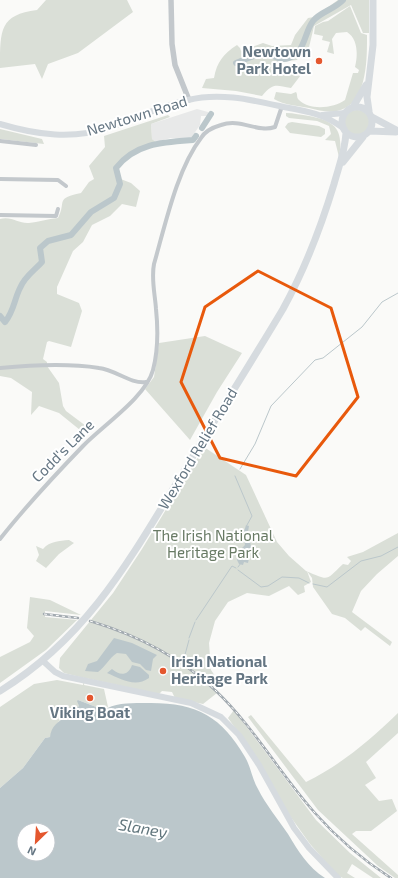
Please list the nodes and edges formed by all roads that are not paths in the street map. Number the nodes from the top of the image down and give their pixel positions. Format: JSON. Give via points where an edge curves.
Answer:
{"nodes":[{"id":1,"x":171,"y":0,"type":"edge"},
{"id":2,"x":373,"y":0,"type":"edge"},
{"id":3,"x":369,"y":78,"type":"junction"},
{"id":4,"x":189,"y":100,"type":"junction"},
{"id":5,"x":282,"y":106,"type":"junction"},
{"id":6,"x":353,"y":107,"type":"junction"},
{"id":7,"x":345,"y":113,"type":"junction"},
{"id":8,"x":370,"y":114,"type":"junction"},
{"id":9,"x":322,"y":115,"type":"junction"},
{"id":10,"x":0,"y":124,"type":"edge"},
{"id":11,"x":345,"y":131,"type":"junction"},
{"id":12,"x":398,"y":131,"type":"edge"},
{"id":13,"x":370,"y":132,"type":"junction"},
{"id":14,"x":363,"y":137,"type":"junction"},
{"id":15,"x":0,"y":141,"type":"edge"},
{"id":16,"x":36,"y":145,"type":"dead end"},
{"id":17,"x":339,"y":168,"type":"junction"},
{"id":18,"x":0,"y":179,"type":"edge"},
{"id":19,"x":66,"y":186,"type":"dead end"},
{"id":20,"x":58,"y":209,"type":"dead end"},
{"id":21,"x":0,"y":215,"type":"edge"},
{"id":22,"x":0,"y":368,"type":"edge"},
{"id":23,"x":146,"y":382,"type":"junction"},
{"id":24,"x":0,"y":539,"type":"edge"},
{"id":25,"x":42,"y":661,"type":"junction"},
{"id":26,"x":0,"y":691,"type":"edge"},
{"id":27,"x":338,"y":878,"type":"edge"}],
"edges":[{"from":1,"to":4,"type":"street","via":[[175,65]]},
{"from":2,"to":3,"type":"highway","via":[[373,45]]},
{"from":3,"to":6,"type":"highway"},
{"from":3,"to":8,"type":"highway","via":[[367,97]]},
{"from":4,"to":5,"type":"main road","name":"Newtown Road","via":[[236,97]]},
{"from":4,"to":10,"type":"main road","name":"Newtown Road","via":[[109,128],[87,133],[49,135]]},
{"from":5,"to":9,"type":"main road","name":"Newtown Road"},
{"from":5,"to":23,"type":"street","name":"Codd's Lane","via":[[275,127],[267,129],[230,122],[212,129],[201,138],[181,173],[152,272],[156,344],[153,370]]},
{"from":6,"to":7,"type":"highway"},
{"from":6,"to":8,"type":"highway","via":[[363,108]]},
{"from":7,"to":9,"type":"main road","name":"Newtown Road"},
{"from":7,"to":11,"type":"highway","via":[[342,120]]},
{"from":8,"to":12,"type":"highway"},
{"from":8,"to":13,"type":"highway","via":[[373,125]]},
{"from":9,"to":11,"type":"main road","name":"Newtown Road"},
{"from":11,"to":14,"type":"highway","via":[[354,137]]},
{"from":11,"to":17,"type":"highway","name":"Wexford Relief Road","via":[[345,148]]},
{"from":12,"to":13,"type":"highway"},
{"from":13,"to":14,"type":"highway"},
{"from":14,"to":17,"type":"highway","name":"Wexford Relief Road"},
{"from":15,"to":16,"type":"street"},
{"from":17,"to":25,"type":"highway","name":"Wexford Relief Road","via":[[314,246],[280,315],[114,584],[74,632]]},
{"from":18,"to":19,"type":"street","via":[[58,180]]},
{"from":20,"to":21,"type":"street","via":[[56,216]]},
{"from":22,"to":23,"type":"street","via":[[85,366],[101,368],[140,383]]},
{"from":23,"to":24,"type":"street","name":"Codd's Lane","via":[[134,398],[84,445],[27,505]]},
{"from":25,"to":26,"type":"highway","name":"Wexford Relief Road","via":[[22,678]]},
{"from":25,"to":27,"type":"main road","via":[[63,676],[191,703],[221,717],[239,735],[302,838]]}]}
